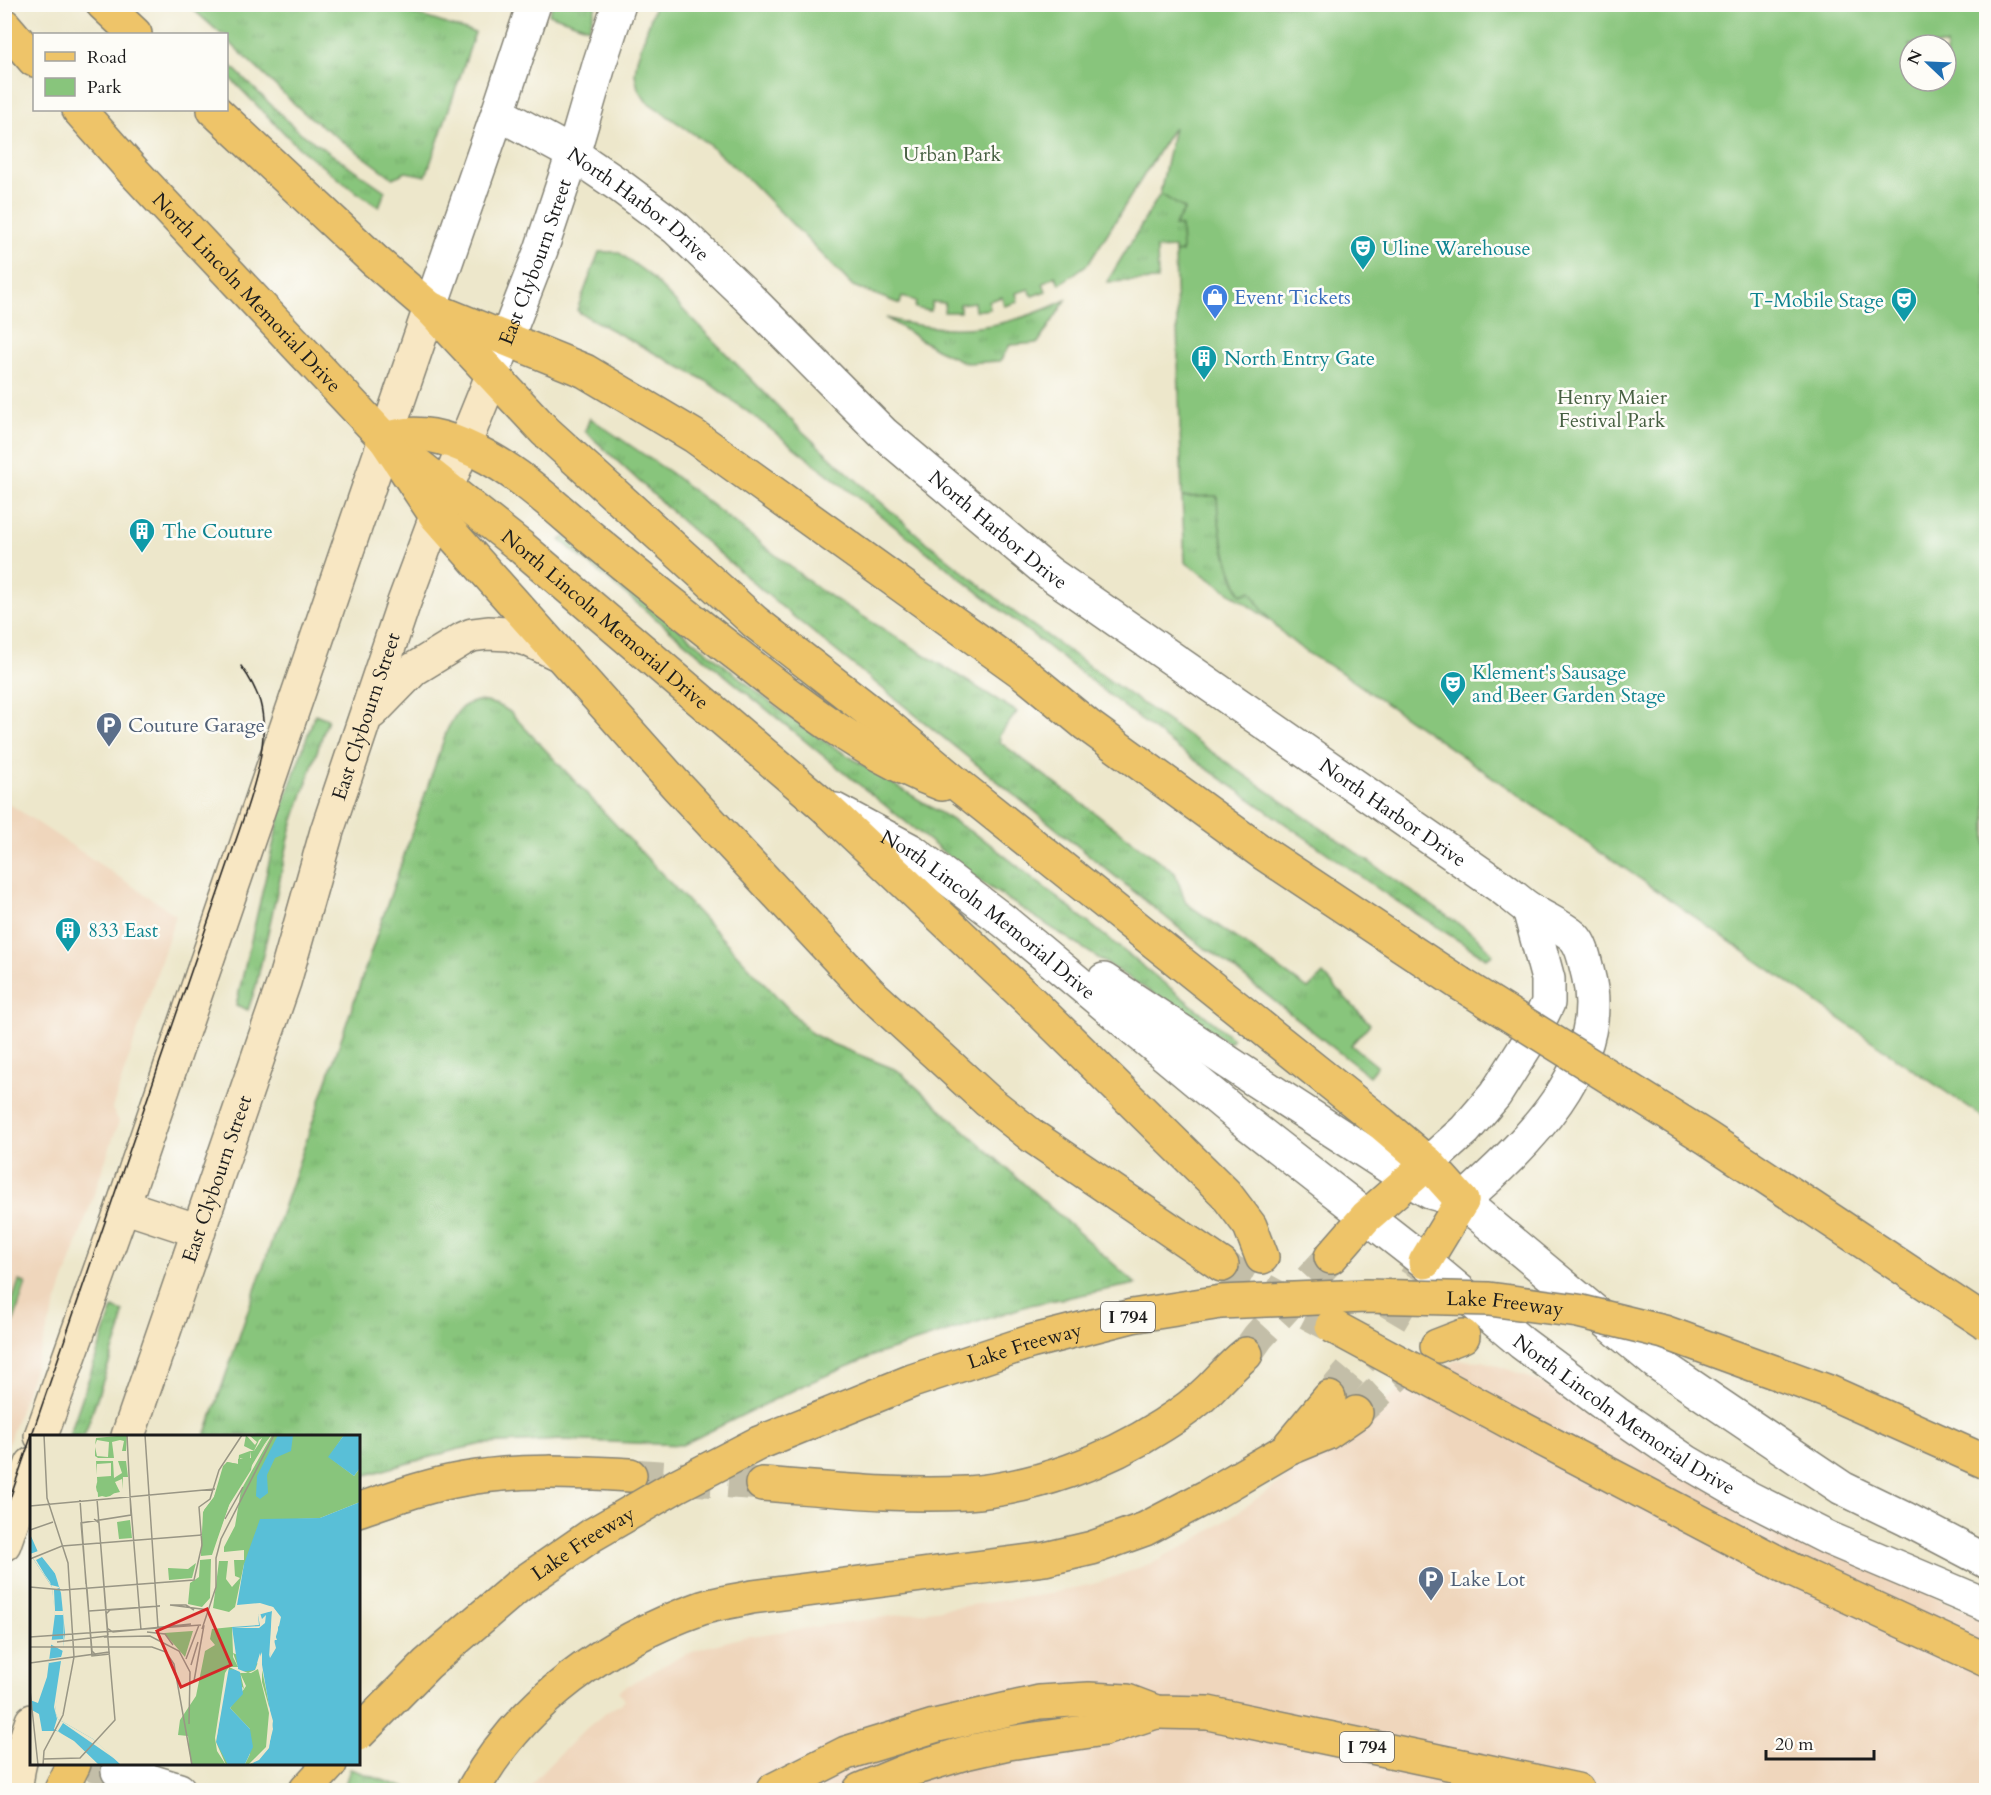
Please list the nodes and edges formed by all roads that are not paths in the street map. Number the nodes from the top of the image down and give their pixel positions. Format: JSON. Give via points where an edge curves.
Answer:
{"nodes":[{"id":1,"x":103,"y":4,"type":"edge"},
{"id":2,"x":534,"y":4,"type":"edge"},
{"id":3,"x":619,"y":4,"type":"edge"},
{"id":4,"x":4,"y":25,"type":"edge"},
{"id":5,"x":134,"y":33,"type":"edge"},
{"id":6,"x":33,"y":59,"type":"edge"},
{"id":7,"x":80,"y":111,"type":"edge"},
{"id":8,"x":215,"y":111,"type":"edge"},
{"id":9,"x":498,"y":113,"type":"junction"},
{"id":10,"x":573,"y":154,"type":"junction"},
{"id":11,"x":430,"y":308,"type":"junction"},
{"id":12,"x":506,"y":339,"type":"junction"},
{"id":13,"x":492,"y":376,"type":"junction"},
{"id":14,"x":385,"y":439,"type":"junction"},
{"id":15,"x":463,"y":446,"type":"junction"},
{"id":16,"x":441,"y":501,"type":"junction"},
{"id":17,"x":558,"y":654,"type":"junction"},
{"id":18,"x":365,"y":720,"type":"junction"},
{"id":19,"x":969,"y":794,"type":"junction"},
{"id":20,"x":822,"y":804,"type":"junction"},
{"id":21,"x":1529,"y":909,"type":"junction"},
{"id":22,"x":1004,"y":921,"type":"junction"},
{"id":23,"x":1419,"y":1172,"type":"junction"},
{"id":24,"x":1462,"y":1202,"type":"junction"},
{"id":25,"x":123,"y":1206,"type":"junction"},
{"id":26,"x":1366,"y":1217,"type":"junction"},
{"id":27,"x":200,"y":1231,"type":"junction"},
{"id":28,"x":1262,"y":1257,"type":"dead end"},
{"id":29,"x":1331,"y":1257,"type":"tunnel mouth"},
{"id":30,"x":1425,"y":1262,"type":"junction"},
{"id":31,"x":1222,"y":1264,"type":"tunnel mouth"},
{"id":32,"x":1986,"y":1323,"type":"edge"},
{"id":33,"x":1332,"y":1326,"type":"tunnel mouth"},
{"id":34,"x":1239,"y":1356,"type":"tunnel mouth"},
{"id":35,"x":1342,"y":1406,"type":"tunnel mouth"},
{"id":36,"x":42,"y":1435,"type":"edge"},
{"id":37,"x":129,"y":1435,"type":"edge"},
{"id":38,"x":1986,"y":1462,"type":"edge"},
{"id":39,"x":30,"y":1470,"type":"edge"},
{"id":40,"x":630,"y":1475,"type":"tunnel mouth"},
{"id":41,"x":762,"y":1484,"type":"tunnel mouth"},
{"id":42,"x":360,"y":1509,"type":"edge"},
{"id":43,"x":4,"y":1544,"type":"edge"},
{"id":44,"x":1986,"y":1561,"type":"edge"},
{"id":45,"x":1986,"y":1605,"type":"edge"},
{"id":46,"x":1986,"y":1660,"type":"edge"},
{"id":47,"x":1156,"y":1712,"type":"junction"},
{"id":48,"x":360,"y":1732,"type":"edge"},
{"id":49,"x":23,"y":1739,"type":"edge"},
{"id":50,"x":74,"y":1765,"type":"edge"},
{"id":51,"x":329,"y":1765,"type":"edge"},
{"id":52,"x":118,"y":1771,"type":"tunnel mouth"},
{"id":53,"x":16,"y":1791,"type":"edge"},
{"id":54,"x":61,"y":1791,"type":"edge"},
{"id":55,"x":179,"y":1791,"type":"edge"},
{"id":56,"x":306,"y":1791,"type":"edge"},
{"id":57,"x":473,"y":1791,"type":"edge"},
{"id":58,"x":773,"y":1791,"type":"edge"},
{"id":59,"x":860,"y":1791,"type":"edge"},
{"id":60,"x":1577,"y":1791,"type":"edge"}],
"edges":[{"from":1,"to":5,"type":"main road"},
{"from":2,"to":9,"type":"street"},
{"from":3,"to":10,"type":"street","name":"East Clybourn Street"},
{"from":4,"to":6,"type":"main road"},
{"from":7,"to":14,"type":"main road","name":"North Lincoln Memorial Drive"},
{"from":8,"to":11,"type":"main road"},
{"from":9,"to":10,"type":"street","name":"North Harbor Drive"},
{"from":9,"to":11,"type":"street"},
{"from":10,"to":12,"type":"street","name":"East Clybourn Street"},
{"from":10,"to":21,"type":"street","name":"North Harbor Drive","via":[[676,228],[883,433],[1049,573]]},
{"from":11,"to":12,"type":"main road"},
{"from":11,"to":13,"type":"main road"},
{"from":11,"to":14,"type":"main road"},
{"from":12,"to":13,"type":"street","name":"East Clybourn Street"},
{"from":12,"to":32,"type":"main road","bridge":true,"via":[[585,371],[694,436],[1025,674],[1130,757],[1263,853],[1459,983],[1707,1138]]},
{"from":13,"to":15,"type":"main road","name":"East Clybourn Street"},
{"from":13,"to":19,"type":"main road","via":[[545,431],[755,622]]},
{"from":14,"to":15,"type":"main road","via":[[402,433],[423,434]]},
{"from":14,"to":16,"type":"main road","name":"North Lincoln Memorial Drive"},
{"from":14,"to":25,"type":"main road"},
{"from":15,"to":16,"type":"main road","name":"East Clybourn Street"},
{"from":15,"to":19,"type":"main road","via":[[509,470],[650,586],[837,730],[910,772]]},
{"from":16,"to":17,"type":"main road"},
{"from":16,"to":18,"type":"main road","name":"East Clybourn Street"},
{"from":16,"to":20,"type":"main road","name":"North Lincoln Memorial Drive","via":[[520,546]]},
{"from":17,"to":18,"type":"main road","via":[[509,634],[472,635],[414,669]]},
{"from":17,"to":31,"type":"main road","via":[[870,993],[979,1094],[1032,1136]]},
{"from":18,"to":27,"type":"main road","name":"East Clybourn Street","via":[[327,831],[284,982]]},
{"from":19,"to":23,"type":"main road","via":[[1304,1060]]},
{"from":20,"to":22,"type":"street","name":"North Lincoln Memorial Drive","via":[[912,851]]},
{"from":20,"to":28,"type":"main road","via":[[1225,1193],[1250,1226]]},
{"from":21,"to":23,"type":"street","via":[[1548,979],[1548,1003],[1496,1095]]},
{"from":21,"to":24,"type":"street","name":"North Harbor Drive","via":[[1575,937],[1584,956],[1593,1003],[1589,1037],[1564,1091],[1545,1118],[1504,1164]]},
{"from":22,"to":23,"type":"street"},
{"from":22,"to":26,"type":"street","name":"North Lincoln Memorial Drive"},
{"from":23,"to":24,"type":"main road"},
{"from":23,"to":26,"type":"main road"},
{"from":24,"to":30,"type":"main road"},
{"from":24,"to":44,"type":"street","via":[[1654,1361],[1842,1488]]},
{"from":25,"to":27,"type":"main road"},
{"from":25,"to":36,"type":"main road"},
{"from":26,"to":29,"type":"main road"},
{"from":26,"to":30,"type":"street","name":"North Lincoln Memorial Drive"},
{"from":27,"to":37,"type":"main road","name":"East Clybourn Street"},
{"from":30,"to":45,"type":"street","name":"North Lincoln Memorial Drive","via":[[1522,1343],[1687,1462],[1828,1538]]},
{"from":33,"to":46,"type":"main road","bridge":true,"via":[[1794,1571]]},
{"from":34,"to":41,"type":"main road","via":[[1208,1391],[1163,1425],[1068,1473],[968,1493],[904,1494]]},
{"from":35,"to":57,"type":"main road","via":[[1327,1433],[1288,1449],[1145,1530],[1092,1548],[1045,1559],[752,1597],[705,1607],[662,1623],[575,1673],[516,1728]]},
{"from":38,"to":48,"type":"main road","name":"Lake Freeway","number":"I 794","bridge":true,"via":[[1829,1392],[1664,1332],[1578,1311],[1489,1299],[1366,1296],[1221,1302],[1132,1316],[1030,1342],[912,1381],[759,1443],[678,1485],[592,1535],[517,1587],[427,1664]]},
{"from":39,"to":43,"type":"main road"},
{"from":40,"to":42,"type":"main road","via":[[516,1473],[464,1479]]},
{"from":47,"to":58,"type":"main road","number":"I 794","via":[[1127,1701],[1039,1702],[934,1725],[846,1754]]},
{"from":47,"to":59,"type":"main road","via":[[1104,1729],[965,1753]]},
{"from":47,"to":60,"type":"main road","number":"I 794","via":[[1208,1713]]},
{"from":49,"to":53,"type":"main road"},
{"from":50,"to":54,"type":"main road"},
{"from":51,"to":56,"type":"main road"},
{"from":52,"to":55,"type":"street"}]}
